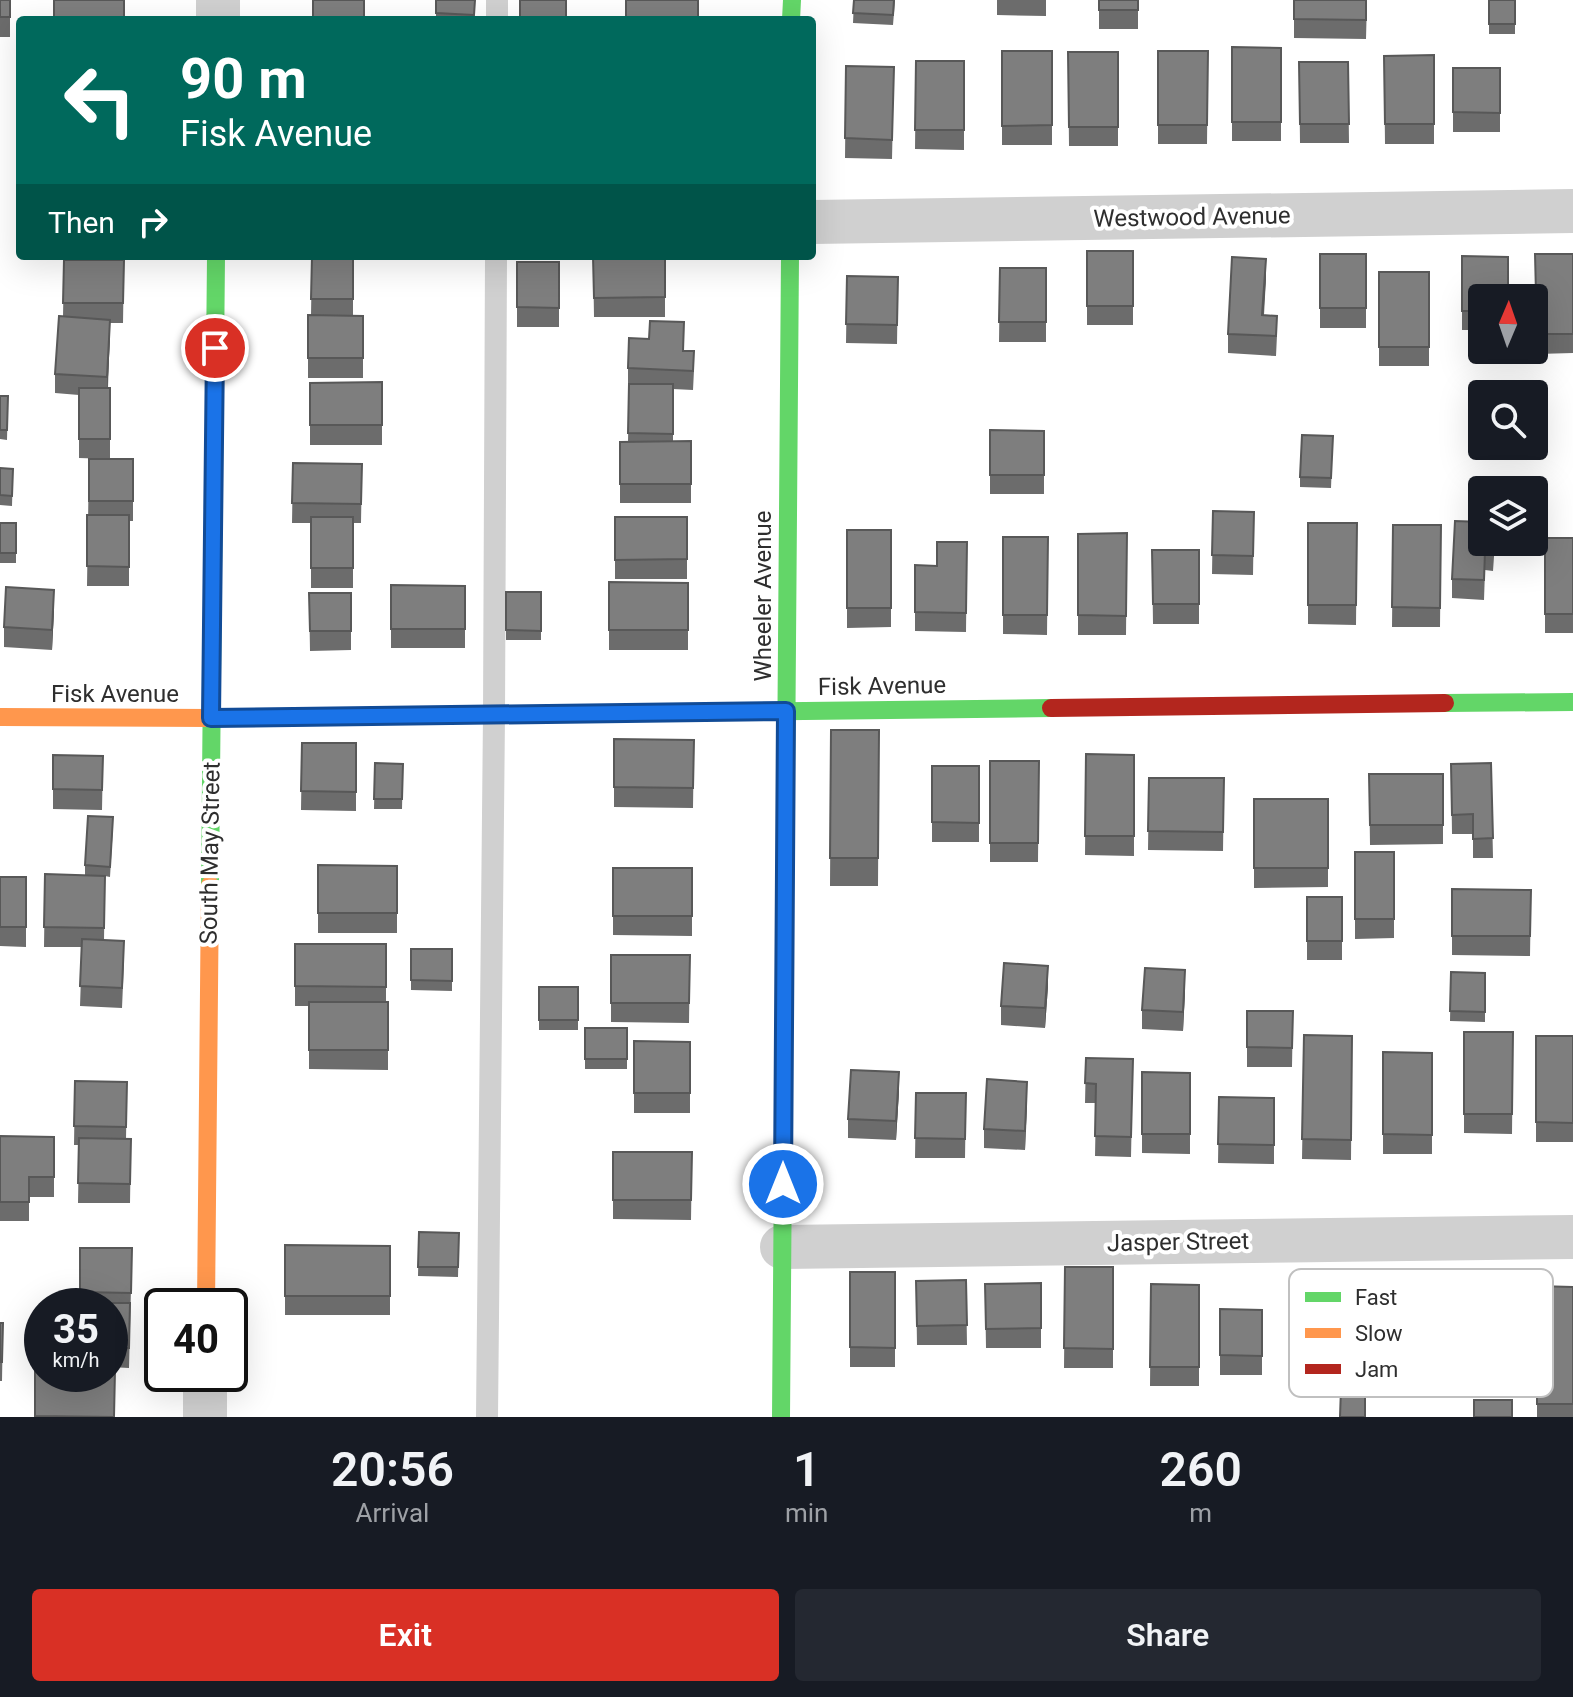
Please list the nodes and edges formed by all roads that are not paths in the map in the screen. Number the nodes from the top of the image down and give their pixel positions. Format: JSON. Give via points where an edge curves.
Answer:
{"nodes":[{"id":1,"x":1573,"y":211,"type":"edge"},
{"id":2,"x":816,"y":222,"type":"edge"},
{"id":3,"x":216,"y":260,"type":"edge"},
{"id":4,"x":496,"y":260,"type":"edge"},
{"id":5,"x":790,"y":260,"type":"edge"},
{"id":6,"x":1573,"y":702,"type":"edge"},
{"id":7,"x":786,"y":711,"type":"junction"},
{"id":8,"x":494,"y":715,"type":"junction"},
{"id":9,"x":0,"y":717,"type":"edge"},
{"id":10,"x":211,"y":718,"type":"junction"},
{"id":11,"x":1573,"y":1237,"type":"edge"},
{"id":12,"x":782,"y":1247,"type":"junction"},
{"id":13,"x":206,"y":1288,"type":"edge"},
{"id":14,"x":205,"y":1392,"type":"edge"},
{"id":15,"x":205,"y":1417,"type":"edge"},
{"id":16,"x":487,"y":1417,"type":"edge"},
{"id":17,"x":781,"y":1417,"type":"edge"}],
"edges":[{"from":1,"to":2,"type":"street","name":"Westwood Avenue"},
{"from":3,"to":10,"type":"street","name":"South May Street"},
{"from":4,"to":8,"type":"lane"},
{"from":5,"to":7,"type":"street","name":"Wheeler Avenue"},
{"from":6,"to":7,"type":"street","name":"Fisk Avenue"},
{"from":7,"to":8,"type":"street","name":"Fisk Avenue"},
{"from":7,"to":12,"type":"street","name":"Wheeler Avenue"},
{"from":8,"to":10,"type":"street","name":"Fisk Avenue"},
{"from":8,"to":16,"type":"lane"},
{"from":9,"to":10,"type":"street","name":"Fisk Avenue"},
{"from":10,"to":13,"type":"street","name":"South May Street"},
{"from":11,"to":12,"type":"street","name":"Jasper Street"},
{"from":12,"to":17,"type":"street","name":"Wheeler Avenue"},
{"from":14,"to":15,"type":"street"}]}
